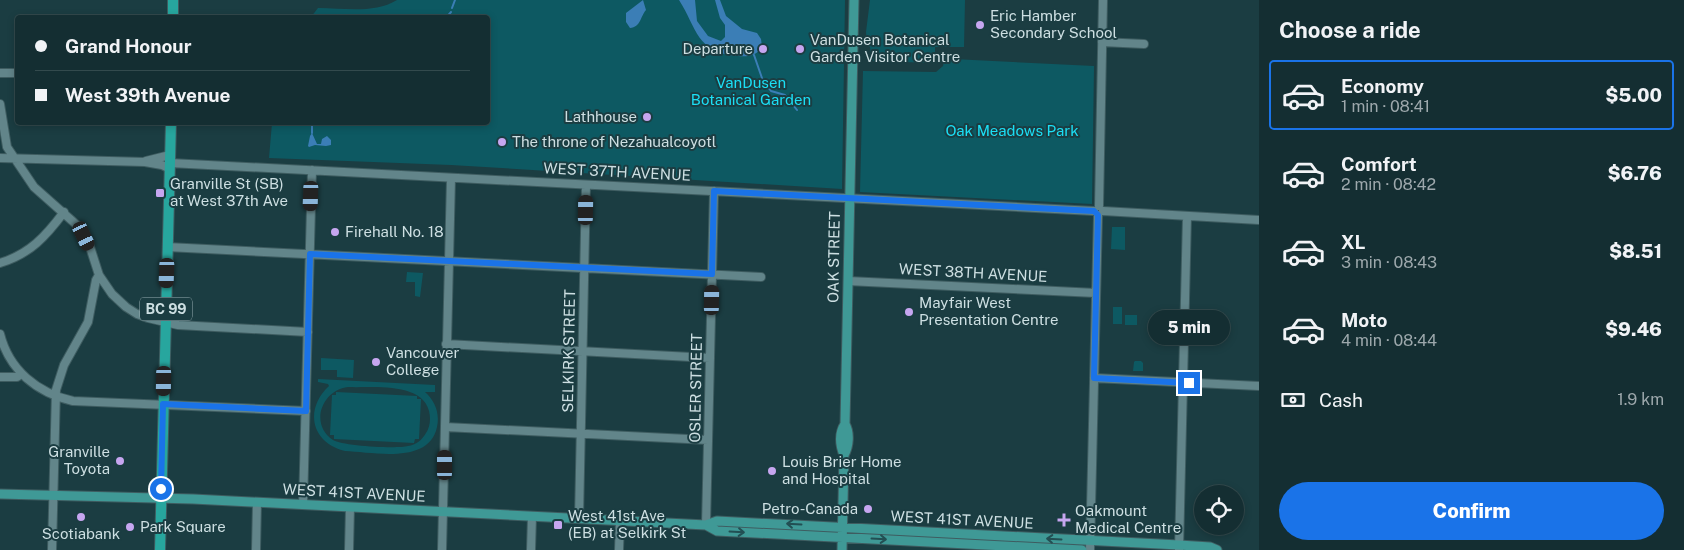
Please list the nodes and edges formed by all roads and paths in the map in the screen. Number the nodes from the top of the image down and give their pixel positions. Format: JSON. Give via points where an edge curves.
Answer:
{"nodes":[{"id":1,"x":173,"y":0,"type":"edge"},
{"id":2,"x":854,"y":0,"type":"edge"},
{"id":3,"x":1103,"y":0,"type":"edge"},
{"id":4,"x":173,"y":15,"type":"edge"},
{"id":5,"x":1102,"y":42,"type":"junction"},
{"id":6,"x":1144,"y":44,"type":"dead end"},
{"id":7,"x":0,"y":73,"type":"edge"},
{"id":8,"x":15,"y":73,"type":"edge"},
{"id":9,"x":0,"y":104,"type":"edge"},
{"id":10,"x":171,"y":125,"type":"edge"},
{"id":11,"x":0,"y":158,"type":"edge"},
{"id":12,"x":15,"y":158,"type":"junction"},
{"id":13,"x":144,"y":162,"type":"junction"},
{"id":14,"x":170,"y":162,"type":"junction"},
{"id":15,"x":312,"y":170,"type":"junction"},
{"id":16,"x":451,"y":178,"type":"junction"},
{"id":17,"x":586,"y":184,"type":"junction"},
{"id":18,"x":714,"y":191,"type":"junction"},
{"id":19,"x":849,"y":198,"type":"junction"},
{"id":20,"x":1098,"y":211,"type":"junction"},
{"id":21,"x":64,"y":212,"type":"junction"},
{"id":22,"x":1187,"y":216,"type":"junction"},
{"id":23,"x":1259,"y":220,"type":"edge"},
{"id":24,"x":167,"y":247,"type":"junction"},
{"id":25,"x":310,"y":254,"type":"junction"},
{"id":26,"x":449,"y":261,"type":"junction"},
{"id":27,"x":0,"y":262,"type":"edge"},
{"id":28,"x":584,"y":268,"type":"junction"},
{"id":29,"x":712,"y":274,"type":"junction"},
{"id":30,"x":99,"y":275,"type":"junction"},
{"id":31,"x":761,"y":277,"type":"dead end"},
{"id":32,"x":848,"y":281,"type":"junction"},
{"id":33,"x":1096,"y":293,"type":"junction"},
{"id":34,"x":165,"y":322,"type":"junction"},
{"id":35,"x":308,"y":332,"type":"junction"},
{"id":36,"x":0,"y":334,"type":"edge"},
{"id":37,"x":446,"y":344,"type":"junction"},
{"id":38,"x":583,"y":351,"type":"junction"},
{"id":39,"x":710,"y":358,"type":"junction"},
{"id":40,"x":21,"y":374,"type":"junction"},
{"id":41,"x":0,"y":377,"type":"edge"},
{"id":42,"x":1094,"y":378,"type":"junction"},
{"id":43,"x":1182,"y":383,"type":"junction"},
{"id":44,"x":1259,"y":386,"type":"edge"},
{"id":45,"x":56,"y":396,"type":"junction"},
{"id":46,"x":163,"y":404,"type":"junction"},
{"id":47,"x":306,"y":411,"type":"junction"},
{"id":48,"x":445,"y":426,"type":"junction"},
{"id":49,"x":580,"y":434,"type":"junction"},
{"id":50,"x":708,"y":440,"type":"junction"},
{"id":51,"x":0,"y":494,"type":"edge"},
{"id":52,"x":53,"y":495,"type":"junction"},
{"id":53,"x":160,"y":498,"type":"junction"},
{"id":54,"x":257,"y":502,"type":"junction"},
{"id":55,"x":303,"y":505,"type":"junction"},
{"id":56,"x":350,"y":507,"type":"junction"},
{"id":57,"x":444,"y":512,"type":"junction"},
{"id":58,"x":532,"y":516,"type":"junction"},
{"id":59,"x":579,"y":518,"type":"junction"},
{"id":60,"x":620,"y":520,"type":"junction"},
{"id":61,"x":706,"y":525,"type":"junction"},
{"id":62,"x":843,"y":527,"type":"junction"},
{"id":63,"x":916,"y":528,"type":"junction"},
{"id":64,"x":842,"y":538,"type":"junction"},
{"id":65,"x":1018,"y":538,"type":"junction"},
{"id":66,"x":915,"y":541,"type":"junction"},
{"id":67,"x":1091,"y":545,"type":"edge"},
{"id":68,"x":1179,"y":548,"type":"edge"},
{"id":69,"x":52,"y":550,"type":"edge"},
{"id":70,"x":160,"y":550,"type":"edge"},
{"id":71,"x":256,"y":550,"type":"edge"},
{"id":72,"x":349,"y":550,"type":"edge"},
{"id":73,"x":442,"y":550,"type":"edge"},
{"id":74,"x":531,"y":550,"type":"edge"},
{"id":75,"x":619,"y":550,"type":"edge"},
{"id":76,"x":842,"y":550,"type":"edge"},
{"id":77,"x":1082,"y":550,"type":"edge"},
{"id":78,"x":1218,"y":550,"type":"edge"}],
"edges":[{"from":1,"to":4,"type":"highway"},
{"from":2,"to":19,"type":"main road","name":"OAK STREET"},
{"from":3,"to":5,"type":"street"},
{"from":5,"to":6,"type":"street"},
{"from":5,"to":20,"type":"street"},
{"from":7,"to":8,"type":"street"},
{"from":9,"to":12,"type":"street","via":[[7,147]]},
{"from":10,"to":14,"type":"highway","number":"BC 99"},
{"from":11,"to":12,"type":"street","name":"WEST 37TH AVENUE"},
{"from":12,"to":13,"type":"street","name":"WEST 37TH AVENUE"},
{"from":12,"to":21,"type":"street","via":[[34,187]]},
{"from":13,"to":14,"type":"street","name":"WEST 37TH AVENUE"},
{"from":13,"to":14,"type":"street","name":"WEST 37TH AVENUE","via":[[161,165]]},
{"from":14,"to":15,"type":"street","name":"WEST 37TH AVENUE"},
{"from":14,"to":24,"type":"highway","number":"BC 99"},
{"from":15,"to":16,"type":"street","name":"WEST 37TH AVENUE"},
{"from":15,"to":25,"type":"street"},
{"from":16,"to":17,"type":"street","name":"WEST 37TH AVENUE"},
{"from":16,"to":26,"type":"street"},
{"from":17,"to":18,"type":"street","name":"WEST 37TH AVENUE"},
{"from":17,"to":28,"type":"street","name":"SELKIRK STREET"},
{"from":18,"to":19,"type":"street","name":"WEST 37TH AVENUE"},
{"from":18,"to":29,"type":"street","name":"OSLER STREET"},
{"from":19,"to":20,"type":"street","name":"WEST 37TH AVENUE"},
{"from":19,"to":32,"type":"main road","name":"OAK STREET"},
{"from":20,"to":22,"type":"street","name":"WEST 37TH AVENUE"},
{"from":20,"to":33,"type":"street"},
{"from":21,"to":27,"type":"street","via":[[53,228],[34,245]]},
{"from":21,"to":30,"type":"street","via":[[84,236]]},
{"from":22,"to":23,"type":"street","name":"WEST 37TH AVENUE"},
{"from":22,"to":43,"type":"street"},
{"from":24,"to":25,"type":"street"},
{"from":24,"to":34,"type":"highway","number":"BC 99"},
{"from":25,"to":26,"type":"street"},
{"from":25,"to":35,"type":"street"},
{"from":26,"to":28,"type":"street"},
{"from":26,"to":37,"type":"street"},
{"from":28,"to":29,"type":"street"},
{"from":28,"to":38,"type":"street","name":"SELKIRK STREET"},
{"from":29,"to":31,"type":"street"},
{"from":29,"to":39,"type":"street","name":"OSLER STREET"},
{"from":30,"to":34,"type":"street","via":[[126,307],[142,316]]},
{"from":30,"to":45,"type":"street","via":[[88,322],[64,365]]},
{"from":32,"to":33,"type":"street","name":"WEST 38TH AVENUE"},
{"from":32,"to":62,"type":"main road","name":"OAK STREET","via":[[846,424],[842,430],[841,448],[844,455]]},
{"from":33,"to":42,"type":"street"},
{"from":34,"to":35,"type":"street"},
{"from":34,"to":46,"type":"highway","number":"BC 99"},
{"from":35,"to":47,"type":"street"},
{"from":36,"to":40,"type":"street"},
{"from":37,"to":38,"type":"street"},
{"from":37,"to":48,"type":"street"},
{"from":38,"to":39,"type":"street"},
{"from":38,"to":49,"type":"street","name":"SELKIRK STREET"},
{"from":39,"to":50,"type":"street","name":"OSLER STREET"},
{"from":40,"to":41,"type":"street"},
{"from":40,"to":45,"type":"street"},
{"from":42,"to":43,"type":"street"},
{"from":42,"to":67,"type":"street"},
{"from":43,"to":44,"type":"street"},
{"from":43,"to":68,"type":"street"},
{"from":45,"to":46,"type":"street","via":[[73,401]]},
{"from":45,"to":52,"type":"street"},
{"from":46,"to":47,"type":"street"},
{"from":46,"to":53,"type":"highway","number":"BC 99"},
{"from":47,"to":55,"type":"street"},
{"from":48,"to":49,"type":"street"},
{"from":48,"to":57,"type":"street"},
{"from":49,"to":50,"type":"street"},
{"from":49,"to":59,"type":"street","name":"SELKIRK STREET"},
{"from":50,"to":61,"type":"street","name":"OSLER STREET"},
{"from":51,"to":52,"type":"main road","name":"WEST 41ST AVENUE"},
{"from":52,"to":53,"type":"main road","name":"WEST 41ST AVENUE"},
{"from":52,"to":69,"type":"street"},
{"from":53,"to":54,"type":"main road","name":"WEST 41ST AVENUE"},
{"from":53,"to":70,"type":"highway","number":"BC 99"},
{"from":54,"to":55,"type":"main road","name":"WEST 41ST AVENUE"},
{"from":54,"to":71,"type":"street"},
{"from":55,"to":56,"type":"main road","name":"WEST 41ST AVENUE"},
{"from":56,"to":57,"type":"main road","name":"WEST 41ST AVENUE"},
{"from":56,"to":72,"type":"street"},
{"from":57,"to":58,"type":"main road","name":"WEST 41ST AVENUE"},
{"from":57,"to":73,"type":"street"},
{"from":58,"to":59,"type":"main road","name":"WEST 41ST AVENUE"},
{"from":58,"to":74,"type":"street"},
{"from":59,"to":60,"type":"main road","name":"WEST 41ST AVENUE"},
{"from":60,"to":61,"type":"main road","name":"WEST 41ST AVENUE"},
{"from":60,"to":75,"type":"street"},
{"from":62,"to":61,"type":"main road","name":"WEST 41ST AVENUE","one_way":true,"via":[[717,521]]},
{"from":61,"to":64,"type":"main road","name":"WEST 41ST AVENUE","one_way":true,"via":[[716,531]]},
{"from":62,"to":63,"type":"main road","name":"WEST 41ST AVENUE"},
{"from":62,"to":64,"type":"main road","name":"OAK STREET"},
{"from":63,"to":65,"type":"main road","name":"WEST 41ST AVENUE"},
{"from":63,"to":66,"type":"main road"},
{"from":64,"to":66,"type":"main road","name":"WEST 41ST AVENUE","one_way":true},
{"from":64,"to":76,"type":"main road","name":"OAK STREET"},
{"from":65,"to":66,"type":"main road","name":"WEST 41ST AVENUE"},
{"from":67,"to":65,"type":"main road","name":"WEST 41ST AVENUE","one_way":true},
{"from":65,"to":77,"type":"main road","name":"WEST 41ST AVENUE"},
{"from":67,"to":68,"type":"main road","name":"WEST 41ST AVENUE"},
{"from":68,"to":78,"type":"main road","name":"WEST 41ST AVENUE","via":[[1210,547]]}]}
